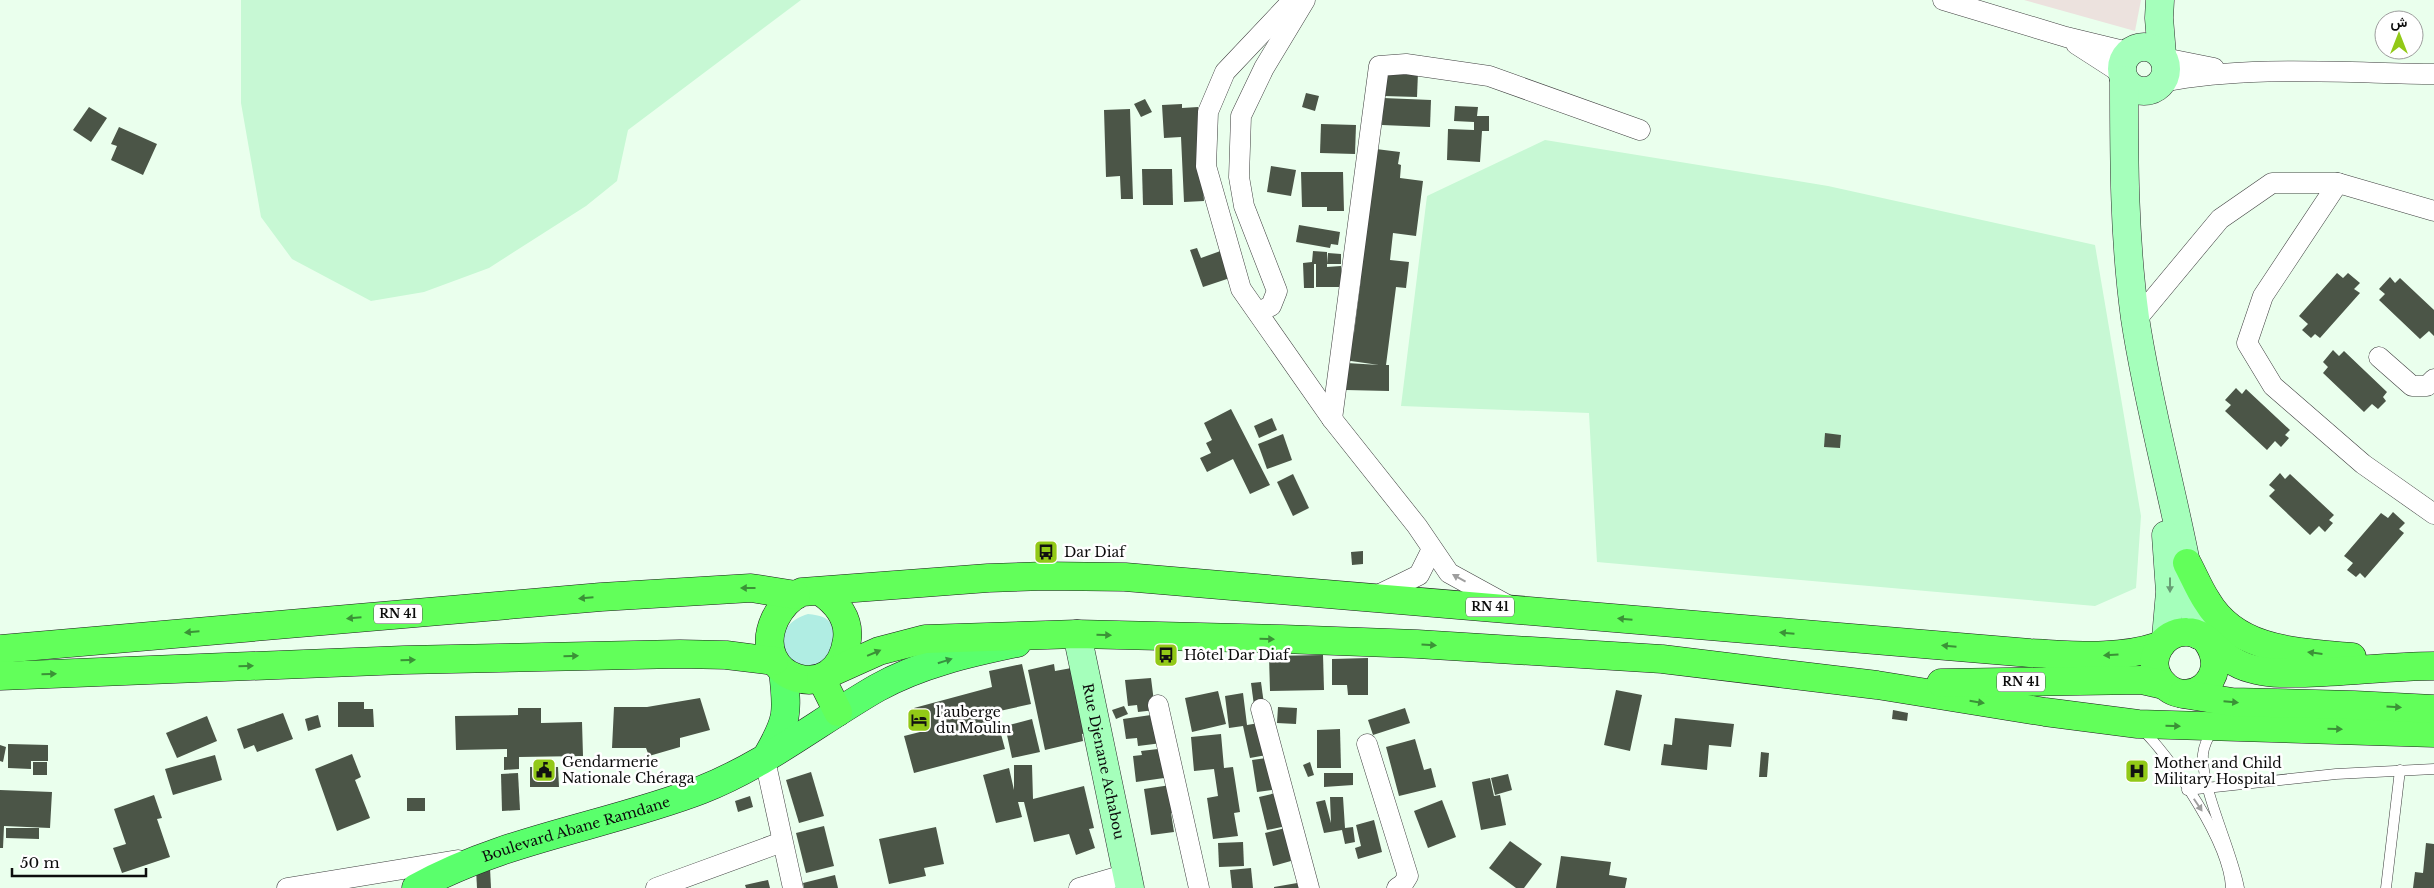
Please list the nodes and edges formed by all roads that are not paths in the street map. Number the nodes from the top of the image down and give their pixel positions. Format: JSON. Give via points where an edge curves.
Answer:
{"nodes":[{"id":1,"x":1293,"y":0,"type":"edge"},
{"id":2,"x":1304,"y":0,"type":"edge"},
{"id":3,"x":1943,"y":0,"type":"edge"},
{"id":4,"x":2159,"y":3,"type":"edge"},
{"id":5,"x":2127,"y":63,"type":"junction"},
{"id":6,"x":2161,"y":71,"type":"junction"},
{"id":7,"x":2434,"y":74,"type":"edge"},
{"id":8,"x":1640,"y":130,"type":"dead end"},
{"id":9,"x":2125,"y":174,"type":"junction"},
{"id":10,"x":2338,"y":183,"type":"junction"},
{"id":11,"x":2434,"y":211,"type":"edge"},
{"id":12,"x":1258,"y":312,"type":"junction"},
{"id":13,"x":2136,"y":320,"type":"junction"},
{"id":14,"x":2379,"y":358,"type":"dead end"},
{"id":15,"x":2434,"y":379,"type":"edge"},
{"id":16,"x":1332,"y":419,"type":"junction"},
{"id":17,"x":2157,"y":432,"type":"junction"},
{"id":18,"x":2434,"y":514,"type":"edge"},
{"id":19,"x":1432,"y":549,"type":"junction"},
{"id":20,"x":2187,"y":563,"type":"junction"},
{"id":21,"x":808,"y":593,"type":"junction"},
{"id":22,"x":1374,"y":597,"type":"junction"},
{"id":23,"x":1517,"y":610,"type":"junction"},
{"id":24,"x":1068,"y":634,"type":"junction"},
{"id":25,"x":2203,"y":638,"type":"junction"},
{"id":26,"x":2162,"y":642,"type":"junction"},
{"id":27,"x":0,"y":649,"type":"edge"},
{"id":28,"x":779,"y":666,"type":"junction"},
{"id":29,"x":2433,"y":666,"type":"edge"},
{"id":30,"x":0,"y":676,"type":"edge"},
{"id":31,"x":825,"y":676,"type":"junction"},
{"id":32,"x":1877,"y":685,"type":"junction"},
{"id":33,"x":2174,"y":689,"type":"junction"},
{"id":34,"x":1158,"y":705,"type":"dead end"},
{"id":35,"x":1260,"y":709,"type":"dead end"},
{"id":36,"x":2434,"y":709,"type":"edge"},
{"id":37,"x":838,"y":712,"type":"junction"},
{"id":38,"x":2138,"y":724,"type":"junction"},
{"id":39,"x":2213,"y":728,"type":"junction"},
{"id":40,"x":2434,"y":733,"type":"edge"},
{"id":41,"x":1367,"y":744,"type":"dead end"},
{"id":42,"x":765,"y":760,"type":"junction"},
{"id":43,"x":2434,"y":769,"type":"edge"},
{"id":44,"x":2400,"y":770,"type":"junction"},
{"id":45,"x":2208,"y":786,"type":"junction"},
{"id":46,"x":2187,"y":790,"type":"junction"},
{"id":47,"x":782,"y":842,"type":"junction"},
{"id":48,"x":486,"y":855,"type":"junction"},
{"id":49,"x":1129,"y":881,"type":"edge"},
{"id":50,"x":287,"y":888,"type":"edge"},
{"id":51,"x":416,"y":888,"type":"edge"},
{"id":52,"x":656,"y":888,"type":"edge"},
{"id":53,"x":793,"y":888,"type":"edge"},
{"id":54,"x":1079,"y":888,"type":"edge"},
{"id":55,"x":1199,"y":888,"type":"edge"},
{"id":56,"x":1309,"y":888,"type":"edge"},
{"id":57,"x":1397,"y":888,"type":"edge"},
{"id":58,"x":2231,"y":888,"type":"edge"},
{"id":59,"x":2239,"y":888,"type":"edge"},
{"id":60,"x":2386,"y":888,"type":"edge"}],
"edges":[{"from":1,"to":12,"type":"street","via":[[1225,72],[1208,112],[1206,166],[1241,289]]},
{"from":2,"to":12,"type":"street","via":[[1264,68],[1241,116],[1238,178],[1244,206],[1277,291],[1271,306]]},
{"from":3,"to":5,"type":"street","via":[[2066,37]]},
{"from":4,"to":5,"type":"main road"},
{"from":4,"to":6,"type":"main road"},
{"from":5,"to":6,"type":"main road","via":[[2150,47]]},
{"from":5,"to":6,"type":"main road","via":[[2135,90],[2142,91]]},
{"from":5,"to":9,"type":"main road"},
{"from":6,"to":7,"type":"street","via":[[2202,76],[2243,73]]},
{"from":6,"to":9,"type":"main road","via":[[2141,113]]},
{"from":8,"to":16,"type":"street","via":[[1489,76],[1406,64],[1379,66]]},
{"from":9,"to":13,"type":"main road","via":[[2126,239]]},
{"from":10,"to":11,"type":"street"},
{"from":10,"to":13,"type":"street","via":[[2272,182],[2220,220]]},
{"from":10,"to":18,"type":"street","via":[[2263,296],[2247,343],[2274,386],[2363,464]]},
{"from":12,"to":16,"type":"street"},
{"from":13,"to":17,"type":"main road"},
{"from":14,"to":15,"type":"street","via":[[2412,386],[2427,386]]},
{"from":16,"to":19,"type":"street"},
{"from":17,"to":20,"type":"main road"},
{"from":17,"to":26,"type":"main road","one_way":true,"via":[[2170,570]]},
{"from":19,"to":22,"type":"street","via":[[1420,575]]},
{"from":23,"to":19,"type":"street","one_way":true,"via":[[1449,572]]},
{"from":20,"to":25,"type":"main road"},
{"from":29,"to":20,"type":"highway","one_way":true,"via":[[2273,648],[2244,638],[2207,603]]},
{"from":21,"to":22,"type":"highway","number":"RN 41","via":[[979,578],[1045,576],[1125,577]]},
{"from":21,"to":27,"type":"highway","number":"RN 41","one_way":true,"via":[[751,588],[601,597]]},
{"from":21,"to":28,"type":"highway","via":[[782,608],[772,624],[771,649]]},
{"from":21,"to":31,"type":"highway","via":[[839,608],[845,621],[845,649],[839,662]]},
{"from":22,"to":23,"type":"highway","number":"RN 41"},
{"from":26,"to":23,"type":"highway","number":"RN 41","one_way":true,"via":[[2136,653],[2030,653]]},
{"from":31,"to":24,"type":"highway","number":"RN 41","one_way":true,"via":[[878,651],[925,639]]},
{"from":24,"to":32,"type":"highway","number":"RN 41","one_way":true,"via":[[1417,644],[1662,659]]},
{"from":37,"to":24,"type":"main road","name":"Boulevard Abane Ramdane","one_way":true,"via":[[917,669],[970,653]]},
{"from":24,"to":49,"type":"main road","name":"Rue Djenane Achabou"},
{"from":25,"to":26,"type":"highway","number":"RN 41","via":[[2187,632],[2176,633]]},
{"from":25,"to":29,"type":"highway","via":[[2228,658],[2252,669],[2287,673]]},
{"from":25,"to":33,"type":"highway","via":[[2213,649],[2215,670],[2204,688],[2194,692]]},
{"from":26,"to":33,"type":"highway","via":[[2154,667],[2158,677]]},
{"from":30,"to":28,"type":"highway","one_way":true,"via":[[404,660],[660,654],[726,655]]},
{"from":28,"to":31,"type":"highway","via":[[794,678],[808,681]]},
{"from":28,"to":42,"type":"main road","via":[[786,697],[783,730]]},
{"from":31,"to":37,"type":"highway"},
{"from":32,"to":33,"type":"highway","number":"RN 41","via":[[2142,680]]},
{"from":32,"to":38,"type":"highway","one_way":true},
{"from":33,"to":36,"type":"highway","number":"RN 41","one_way":true,"via":[[2232,702]]},
{"from":34,"to":55,"type":"street"},
{"from":35,"to":56,"type":"street"},
{"from":37,"to":42,"type":"main road","name":"Boulevard Abane Ramdane"},
{"from":38,"to":39,"type":"highway","one_way":true},
{"from":38,"to":46,"type":"lane","via":[[2164,754]]},
{"from":39,"to":40,"type":"highway","one_way":true},
{"from":39,"to":45,"type":"lane","via":[[2203,754]]},
{"from":41,"to":57,"type":"street","via":[[1408,876]]},
{"from":42,"to":47,"type":"street"},
{"from":42,"to":48,"type":"main road","name":"Boulevard Abane Ramdane","via":[[702,790],[602,823]]},
{"from":43,"to":44,"type":"lane"},
{"from":44,"to":45,"type":"lane"},
{"from":44,"to":60,"type":"lane"},
{"from":45,"to":46,"type":"lane"},
{"from":45,"to":59,"type":"lane"},
{"from":46,"to":58,"type":"lane","one_way":true,"via":[[2213,832],[2228,870]]},
{"from":47,"to":52,"type":"street"},
{"from":47,"to":53,"type":"street"},
{"from":48,"to":50,"type":"street"},
{"from":48,"to":51,"type":"main road","name":"Boulevard Abane Ramdane"},
{"from":49,"to":54,"type":"street"}]}
